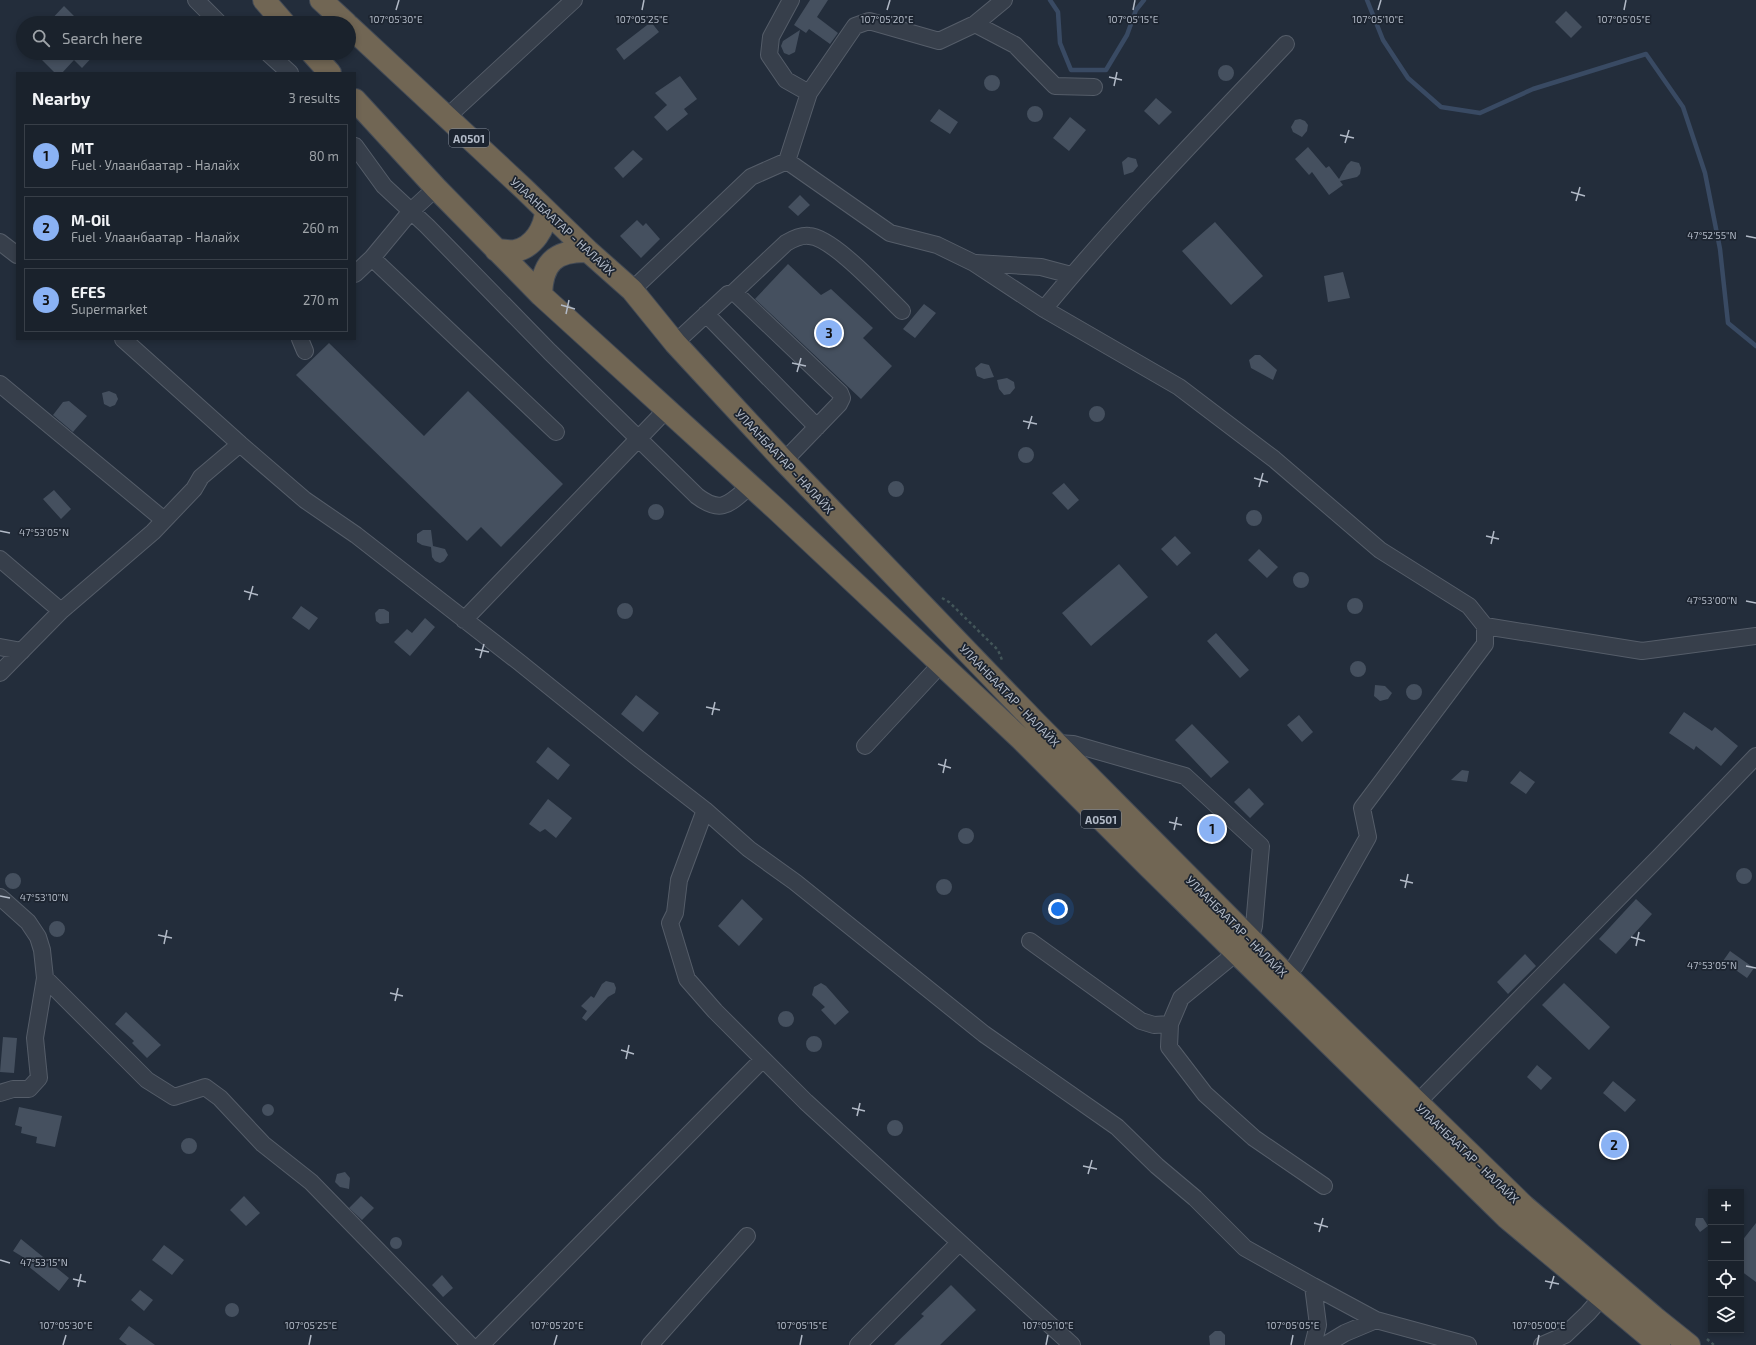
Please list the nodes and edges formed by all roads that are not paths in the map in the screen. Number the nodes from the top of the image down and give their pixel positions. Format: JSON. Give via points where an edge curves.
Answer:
{"nodes":[{"id":1,"x":196,"y":0,"type":"edge"},
{"id":2,"x":264,"y":0,"type":"edge"},
{"id":3,"x":321,"y":0,"type":"edge"},
{"id":4,"x":574,"y":0,"type":"edge"},
{"id":5,"x":791,"y":0,"type":"edge"},
{"id":6,"x":1004,"y":0,"type":"edge"},
{"id":7,"x":212,"y":16,"type":"edge"},
{"id":8,"x":278,"y":16,"type":"edge"},
{"id":9,"x":338,"y":16,"type":"edge"},
{"id":10,"x":975,"y":24,"type":"junction"},
{"id":11,"x":356,"y":32,"type":"edge"},
{"id":12,"x":1286,"y":44,"type":"dead end"},
{"id":13,"x":276,"y":60,"type":"edge"},
{"id":14,"x":318,"y":60,"type":"edge"},
{"id":15,"x":289,"y":72,"type":"edge"},
{"id":16,"x":329,"y":72,"type":"edge"},
{"id":17,"x":1094,"y":87,"type":"dead end"},
{"id":18,"x":809,"y":93,"type":"junction"},
{"id":19,"x":356,"y":101,"type":"edge"},
{"id":20,"x":447,"y":117,"type":"junction"},
{"id":21,"x":356,"y":147,"type":"edge"},
{"id":22,"x":787,"y":161,"type":"junction"},
{"id":23,"x":436,"y":188,"type":"junction"},
{"id":24,"x":411,"y":211,"type":"junction"},
{"id":25,"x":546,"y":211,"type":"junction"},
{"id":26,"x":0,"y":242,"type":"edge"},
{"id":27,"x":496,"y":250,"type":"junction"},
{"id":28,"x":588,"y":251,"type":"junction"},
{"id":29,"x":16,"y":255,"type":"edge"},
{"id":30,"x":372,"y":258,"type":"junction"},
{"id":31,"x":974,"y":263,"type":"junction"},
{"id":32,"x":356,"y":273,"type":"edge"},
{"id":33,"x":1071,"y":275,"type":"junction"},
{"id":34,"x":632,"y":290,"type":"junction"},
{"id":35,"x":734,"y":292,"type":"junction"},
{"id":36,"x":541,"y":295,"type":"junction"},
{"id":37,"x":1044,"y":309,"type":"junction"},
{"id":38,"x":902,"y":311,"type":"dead end"},
{"id":39,"x":706,"y":314,"type":"junction"},
{"id":40,"x":124,"y":340,"type":"edge"},
{"id":41,"x":675,"y":343,"type":"junction"},
{"id":42,"x":0,"y":384,"type":"edge"},
{"id":43,"x":666,"y":410,"type":"junction"},
{"id":44,"x":817,"y":427,"type":"junction"},
{"id":45,"x":556,"y":432,"type":"dead end"},
{"id":46,"x":637,"y":438,"type":"junction"},
{"id":47,"x":240,"y":444,"type":"junction"},
{"id":48,"x":784,"y":461,"type":"junction"},
{"id":49,"x":750,"y":486,"type":"junction"},
{"id":50,"x":164,"y":520,"type":"junction"},
{"id":51,"x":0,"y":559,"type":"edge"},
{"id":52,"x":61,"y":611,"type":"junction"},
{"id":53,"x":464,"y":620,"type":"junction"},
{"id":54,"x":1484,"y":626,"type":"junction"},
{"id":55,"x":1756,"y":636,"type":"edge"},
{"id":56,"x":0,"y":647,"type":"edge"},
{"id":57,"x":22,"y":651,"type":"junction"},
{"id":58,"x":941,"y":664,"type":"junction"},
{"id":59,"x":0,"y":673,"type":"edge"},
{"id":60,"x":1057,"y":743,"type":"junction"},
{"id":61,"x":865,"y":746,"type":"dead end"},
{"id":62,"x":1756,"y":756,"type":"edge"},
{"id":63,"x":705,"y":810,"type":"junction"},
{"id":64,"x":0,"y":897,"type":"edge"},
{"id":65,"x":1030,"y":941,"type":"dead end"},
{"id":66,"x":1243,"y":946,"type":"junction"},
{"id":67,"x":1286,"y":975,"type":"junction"},
{"id":68,"x":45,"y":978,"type":"junction"},
{"id":69,"x":1170,"y":1024,"type":"junction"},
{"id":70,"x":762,"y":1060,"type":"junction"},
{"id":71,"x":0,"y":1093,"type":"edge"},
{"id":72,"x":1417,"y":1104,"type":"junction"},
{"id":73,"x":1324,"y":1186,"type":"dead end"},
{"id":74,"x":747,"y":1236,"type":"dead end"},
{"id":75,"x":959,"y":1243,"type":"junction"},
{"id":76,"x":1313,"y":1286,"type":"junction"},
{"id":77,"x":1601,"y":1298,"type":"junction"},
{"id":78,"x":1376,"y":1320,"type":"junction"},
{"id":79,"x":1696,"y":1340,"type":"edge"},
{"id":80,"x":470,"y":1345,"type":"edge"},
{"id":81,"x":482,"y":1345,"type":"edge"},
{"id":82,"x":650,"y":1345,"type":"edge"},
{"id":83,"x":858,"y":1345,"type":"edge"},
{"id":84,"x":1072,"y":1345,"type":"edge"},
{"id":85,"x":1313,"y":1345,"type":"edge"},
{"id":86,"x":1326,"y":1345,"type":"edge"},
{"id":87,"x":1468,"y":1345,"type":"edge"},
{"id":88,"x":1542,"y":1345,"type":"edge"},
{"id":89,"x":1659,"y":1345,"type":"edge"}],
"edges":[{"from":1,"to":7,"type":"street"},
{"from":2,"to":8,"type":"highway"},
{"from":3,"to":9,"type":"highway"},
{"from":4,"to":20,"type":"street"},
{"from":5,"to":18,"type":"street","via":[[771,37],[769,55],[786,80]]},
{"from":6,"to":10,"type":"street"},
{"from":10,"to":17,"type":"street","via":[[1014,45],[1055,86]]},
{"from":10,"to":18,"type":"street","via":[[939,41],[869,21],[855,26]]},
{"from":11,"to":20,"type":"highway","name":"УЛААНБААТАР - НАЛАЙХ","number":"A0501"},
{"from":12,"to":33,"type":"street"},
{"from":13,"to":15,"type":"street"},
{"from":14,"to":16,"type":"highway"},
{"from":18,"to":22,"type":"street"},
{"from":19,"to":23,"type":"highway","name":"УЛААНБААТАР - НАЛАЙХ","number":"A0501"},
{"from":20,"to":25,"type":"highway","name":"УЛААНБААТАР - НАЛАЙХ","number":"A0501"},
{"from":21,"to":24,"type":"street","via":[[384,186]]},
{"from":22,"to":31,"type":"street","via":[[890,233],[937,245]]},
{"from":22,"to":34,"type":"street","via":[[752,177]]},
{"from":23,"to":24,"type":"street"},
{"from":23,"to":27,"type":"highway","name":"УЛААНБААТАР - НАЛАЙХ","number":"A0501"},
{"from":24,"to":30,"type":"street"},
{"from":24,"to":46,"type":"street"},
{"from":25,"to":27,"type":"highway","via":[[545,223],[536,238],[525,247],[514,251]]},
{"from":25,"to":28,"type":"highway","name":"УЛААНБААТАР - НАЛАЙХ","number":"A0501"},
{"from":26,"to":29,"type":"street"},
{"from":27,"to":36,"type":"highway","name":"УЛААНБААТАР - НАЛАЙХ","number":"A0501"},
{"from":28,"to":34,"type":"highway","name":"УЛААНБААТАР - НАЛАЙХ","number":"A0501"},
{"from":28,"to":36,"type":"highway","via":[[574,251],[552,260],[545,269],[541,281]]},
{"from":30,"to":32,"type":"street"},
{"from":30,"to":45,"type":"street"},
{"from":31,"to":33,"type":"street","via":[[1041,267]]},
{"from":31,"to":37,"type":"street"},
{"from":33,"to":37,"type":"street"},
{"from":34,"to":41,"type":"highway","name":"УЛААНБААТАР - НАЛАЙХ","number":"A0501"},
{"from":35,"to":38,"type":"street","via":[[786,243],[810,236],[832,245]]},
{"from":35,"to":39,"type":"street","via":[[728,294]]},
{"from":35,"to":44,"type":"street","via":[[840,393],[840,404]]},
{"from":36,"to":43,"type":"highway","name":"УЛААНБААТАР - НАЛАЙХ","number":"A0501"},
{"from":37,"to":54,"type":"street","via":[[1179,386],[1274,460],[1380,550],[1469,606]]},
{"from":39,"to":41,"type":"street"},
{"from":39,"to":44,"type":"street"},
{"from":40,"to":47,"type":"street"},
{"from":41,"to":48,"type":"highway","name":"УЛААНБААТАР - НАЛАЙХ","number":"A0501"},
{"from":42,"to":50,"type":"street"},
{"from":43,"to":46,"type":"street"},
{"from":43,"to":49,"type":"highway","name":"УЛААНБААТАР - НАЛАЙХ","number":"A0501"},
{"from":44,"to":48,"type":"street"},
{"from":46,"to":49,"type":"street","via":[[706,503],[716,507],[728,505]]},
{"from":46,"to":53,"type":"street"},
{"from":47,"to":50,"type":"street","via":[[201,477],[194,489]]},
{"from":47,"to":53,"type":"street","via":[[305,500],[356,535]]},
{"from":48,"to":60,"type":"highway","name":"УЛААНБААТАР - НАЛАЙХ","number":"A0501"},
{"from":49,"to":58,"type":"highway","name":"УЛААНБААТАР - НАЛАЙХ","number":"A0501"},
{"from":50,"to":52,"type":"street"},
{"from":51,"to":52,"type":"street"},
{"from":52,"to":57,"type":"street"},
{"from":53,"to":63,"type":"street"},
{"from":54,"to":55,"type":"street","via":[[1642,651]]},
{"from":54,"to":67,"type":"street","via":[[1485,644],[1362,808],[1368,837],[1295,966]]},
{"from":56,"to":57,"type":"street"},
{"from":57,"to":59,"type":"street"},
{"from":58,"to":61,"type":"street"},
{"from":58,"to":66,"type":"highway","name":"УЛААНБААТАР - НАЛАЙХ","number":"A0501"},
{"from":60,"to":66,"type":"highway","name":"УЛААНБААТАР - НАЛАЙХ","number":"A0501"},
{"from":60,"to":66,"type":"street","via":[[1073,744],[1185,776],[1261,846],[1254,926]]},
{"from":62,"to":72,"type":"street"},
{"from":63,"to":70,"type":"street","via":[[679,880],[675,913],[670,923],[687,979]]},
{"from":63,"to":76,"type":"street","via":[[749,849],[795,882],[984,1034],[1117,1127],[1245,1248]]},
{"from":64,"to":68,"type":"street","via":[[28,922],[38,937]]},
{"from":65,"to":69,"type":"street","via":[[1141,1021],[1154,1025]]},
{"from":66,"to":67,"type":"highway","name":"УЛААНБААТАР - НАЛАЙХ","number":"A0501"},
{"from":66,"to":69,"type":"street","via":[[1181,998]]},
{"from":66,"to":77,"type":"highway","name":"УЛААНБААТАР - НАЛАЙХ","number":"A0501","via":[[1506,1217]]},
{"from":67,"to":72,"type":"highway","name":"УЛААНБААТАР - НАЛАЙХ","number":"A0501"},
{"from":68,"to":71,"type":"street","via":[[35,1038],[39,1078],[29,1089],[14,1089]]},
{"from":68,"to":80,"type":"street","via":[[147,1080],[174,1096],[204,1087],[220,1098],[263,1144],[311,1182]]},
{"from":69,"to":73,"type":"street","via":[[1170,1047],[1205,1094],[1254,1138]]},
{"from":70,"to":75,"type":"street"},
{"from":70,"to":81,"type":"street"},
{"from":72,"to":79,"type":"highway","name":"УЛААНБААТАР - НАЛАЙХ","number":"A0501","via":[[1524,1206],[1654,1317]]},
{"from":74,"to":82,"type":"street"},
{"from":75,"to":83,"type":"street"},
{"from":75,"to":84,"type":"street"},
{"from":76,"to":78,"type":"street"},
{"from":76,"to":85,"type":"street","via":[[1318,1325]]},
{"from":77,"to":88,"type":"street","via":[[1565,1335]]},
{"from":77,"to":89,"type":"highway","name":"УЛААНБААТАР - НАЛАЙХ","number":"A0501"},
{"from":78,"to":86,"type":"street","via":[[1345,1333]]},
{"from":78,"to":87,"type":"street"}]}
